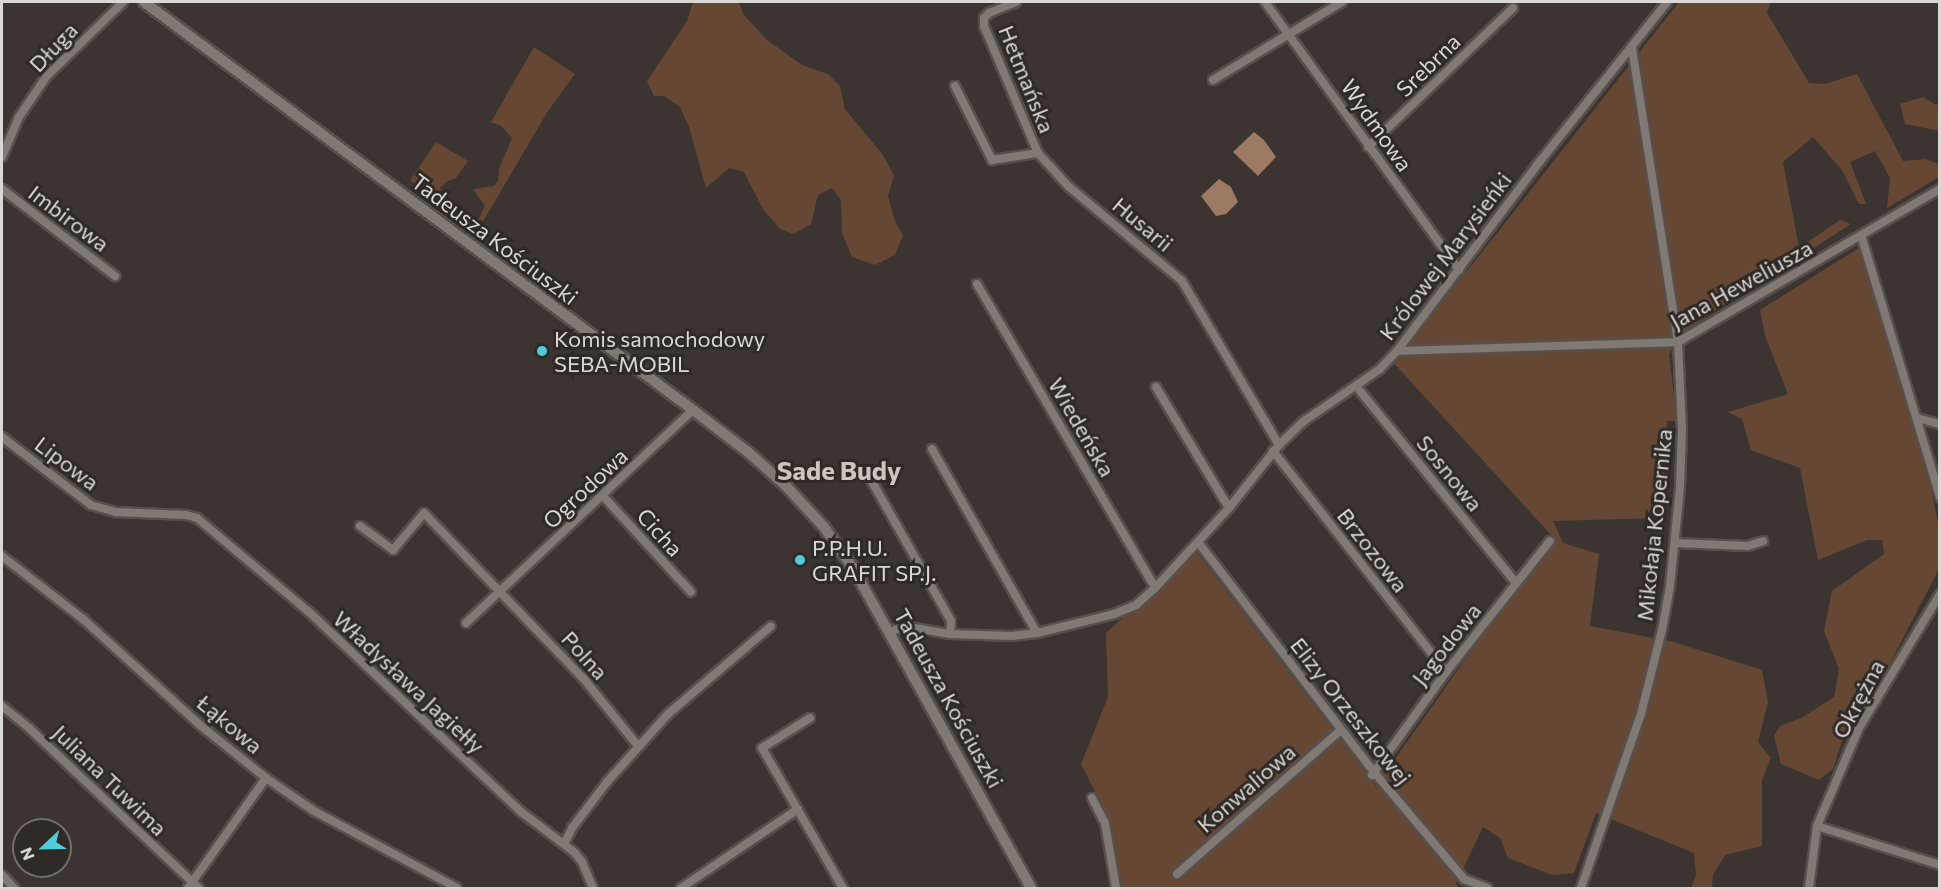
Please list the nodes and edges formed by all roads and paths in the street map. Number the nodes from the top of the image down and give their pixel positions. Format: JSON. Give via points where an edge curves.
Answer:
{"nodes":[{"id":1,"x":123,"y":2,"type":"edge"},
{"id":2,"x":144,"y":2,"type":"edge"},
{"id":3,"x":1016,"y":2,"type":"edge"},
{"id":4,"x":1265,"y":2,"type":"edge"},
{"id":5,"x":1342,"y":2,"type":"edge"},
{"id":6,"x":1667,"y":2,"type":"edge"},
{"id":7,"x":1513,"y":8,"type":"dead end"},
{"id":8,"x":1290,"y":35,"type":"junction"},
{"id":9,"x":1632,"y":48,"type":"junction"},
{"id":10,"x":1213,"y":80,"type":"dead end"},
{"id":11,"x":955,"y":86,"type":"dead end"},
{"id":12,"x":1368,"y":147,"type":"junction"},
{"id":13,"x":1038,"y":153,"type":"junction"},
{"id":14,"x":2,"y":157,"type":"edge"},
{"id":15,"x":2,"y":189,"type":"edge"},
{"id":16,"x":1940,"y":189,"type":"edge"},
{"id":17,"x":1862,"y":235,"type":"junction"},
{"id":18,"x":1459,"y":270,"type":"junction"},
{"id":19,"x":115,"y":276,"type":"dead end"},
{"id":20,"x":977,"y":284,"type":"dead end"},
{"id":21,"x":1678,"y":342,"type":"junction"},
{"id":22,"x":1397,"y":351,"type":"junction"},
{"id":23,"x":1356,"y":386,"type":"junction"},
{"id":24,"x":1156,"y":387,"type":"dead end"},
{"id":25,"x":693,"y":410,"type":"junction"},
{"id":26,"x":1917,"y":418,"type":"junction"},
{"id":27,"x":1940,"y":424,"type":"edge"},
{"id":28,"x":2,"y":437,"type":"edge"},
{"id":29,"x":1276,"y":448,"type":"junction"},
{"id":30,"x":932,"y":449,"type":"dead end"},
{"id":31,"x":867,"y":473,"type":"dead end"},
{"id":32,"x":1939,"y":495,"type":"edge"},
{"id":33,"x":603,"y":496,"type":"junction"},
{"id":34,"x":1228,"y":508,"type":"junction"},
{"id":35,"x":186,"y":515,"type":"joint"},
{"id":36,"x":360,"y":526,"type":"dead end"},
{"id":37,"x":1551,"y":541,"type":"dead end"},
{"id":38,"x":1763,"y":541,"type":"dead end"},
{"id":39,"x":1198,"y":542,"type":"junction"},
{"id":40,"x":1675,"y":543,"type":"junction"},
{"id":41,"x":2,"y":556,"type":"edge"},
{"id":42,"x":1516,"y":583,"type":"junction"},
{"id":43,"x":1155,"y":588,"type":"junction"},
{"id":44,"x":501,"y":591,"type":"junction"},
{"id":45,"x":691,"y":592,"type":"dead end"},
{"id":46,"x":1940,"y":594,"type":"edge"},
{"id":47,"x":465,"y":623,"type":"dead end"},
{"id":48,"x":771,"y":626,"type":"dead end"},
{"id":49,"x":891,"y":632,"type":"junction"},
{"id":50,"x":1037,"y":633,"type":"junction"},
{"id":51,"x":950,"y":634,"type":"junction"},
{"id":52,"x":1446,"y":672,"type":"junction"},
{"id":53,"x":2,"y":706,"type":"edge"},
{"id":54,"x":810,"y":718,"type":"dead end"},
{"id":55,"x":1340,"y":731,"type":"junction"},
{"id":56,"x":638,"y":746,"type":"junction"},
{"id":57,"x":1372,"y":775,"type":"junction"},
{"id":58,"x":266,"y":778,"type":"junction"},
{"id":59,"x":1092,"y":798,"type":"dead end"},
{"id":60,"x":798,"y":809,"type":"junction"},
{"id":61,"x":1817,"y":826,"type":"junction"},
{"id":62,"x":564,"y":844,"type":"junction"},
{"id":63,"x":1940,"y":865,"type":"edge"},
{"id":64,"x":1177,"y":874,"type":"dead end"},
{"id":65,"x":2,"y":875,"type":"edge"},
{"id":66,"x":193,"y":887,"type":"edge"},
{"id":67,"x":14,"y":888,"type":"edge"},
{"id":68,"x":457,"y":888,"type":"edge"},
{"id":69,"x":593,"y":888,"type":"edge"},
{"id":70,"x":681,"y":888,"type":"edge"},
{"id":71,"x":843,"y":888,"type":"edge"},
{"id":72,"x":1032,"y":888,"type":"edge"},
{"id":73,"x":1116,"y":888,"type":"edge"},
{"id":74,"x":1487,"y":888,"type":"edge"},
{"id":75,"x":1581,"y":888,"type":"edge"},
{"id":76,"x":1809,"y":888,"type":"edge"}],
"edges":[{"from":1,"to":14,"type":"street","name":"Długa","via":[[46,77],[19,117]]},
{"from":2,"to":25,"type":"main road","name":"Tadeusza Kościuszki"},
{"from":3,"to":13,"type":"street","name":"Hetmańska","via":[[988,13],[984,26]]},
{"from":4,"to":8,"type":"street","name":"Wydmowa"},
{"from":5,"to":8,"type":"street"},
{"from":6,"to":9,"type":"street","name":"Królowej Marysieńki"},
{"from":7,"to":12,"type":"street","name":"Srebrna"},
{"from":8,"to":10,"type":"street"},
{"from":8,"to":12,"type":"street","name":"Wydmowa"},
{"from":9,"to":18,"type":"street","name":"Królowej Marysieńki"},
{"from":9,"to":21,"type":"street","name":"Mikołaja Kopernika"},
{"from":11,"to":13,"type":"street","via":[[992,160]]},
{"from":12,"to":18,"type":"street","name":"Wydmowa"},
{"from":13,"to":29,"type":"street","name":"Husarii","via":[[1068,186],[1182,280]]},
{"from":15,"to":19,"type":"street","name":"Imbirowa"},
{"from":16,"to":17,"type":"street","name":"Jana Heweliusza"},
{"from":17,"to":21,"type":"street","name":"Jana Heweliusza"},
{"from":17,"to":26,"type":"street"},
{"from":18,"to":22,"type":"street","name":"Królowej Marysieńki"},
{"from":20,"to":43,"type":"street","name":"Wiedeńska"},
{"from":21,"to":22,"type":"street","name":"Jana Heweliusza"},
{"from":21,"to":40,"type":"street","name":"Mikołaja Kopernika","via":[[1682,430]]},
{"from":22,"to":23,"type":"street","name":"Królowej Marysieńki"},
{"from":23,"to":29,"type":"street","name":"Królowej Marysieńki","via":[[1304,421]]},
{"from":23,"to":42,"type":"street","name":"Sosnowa"},
{"from":24,"to":34,"type":"street"},
{"from":25,"to":33,"type":"street","name":"Ogrodowa"},
{"from":25,"to":49,"type":"main road","name":"Tadeusza Kościuszki","via":[[767,468],[806,506],[840,549]]},
{"from":26,"to":27,"type":"street"},
{"from":26,"to":32,"type":"street"},
{"from":28,"to":35,"type":"street","name":"Lipowa","via":[[91,505],[116,512]]},
{"from":29,"to":34,"type":"street","name":"Królowej Marysieńki"},
{"from":29,"to":52,"type":"street","name":"Brzozowa"},
{"from":30,"to":50,"type":"street"},
{"from":31,"to":51,"type":"street","via":[[951,621]]},
{"from":33,"to":44,"type":"street","name":"Ogrodowa"},
{"from":33,"to":45,"type":"street","name":"Cicha"},
{"from":34,"to":39,"type":"street","name":"Królowej Marysieńki"},
{"from":35,"to":62,"type":"street","name":"Władysława Jagiełły","via":[[197,518],[308,611],[520,811]]},
{"from":36,"to":44,"type":"street","name":"Polna","via":[[393,550],[424,513]]},
{"from":37,"to":42,"type":"street","name":"Jagodowa"},
{"from":38,"to":40,"type":"street","via":[[1748,546]]},
{"from":39,"to":43,"type":"street","name":"Królowej Marysieńki"},
{"from":39,"to":55,"type":"street","name":"Elizy Orzeszkowej"},
{"from":40,"to":75,"type":"street","name":"Mikołaja Kopernika","via":[[1662,630],[1641,714]]},
{"from":41,"to":58,"type":"street","name":"Łąkowa","via":[[83,619],[201,726]]},
{"from":42,"to":52,"type":"street","name":"Jagodowa"},
{"from":43,"to":50,"type":"street","name":"Królowej Marysieńki","via":[[1136,604],[1114,614]]},
{"from":44,"to":47,"type":"street"},
{"from":44,"to":56,"type":"street","name":"Polna","via":[[583,678]]},
{"from":46,"to":61,"type":"street","name":"Okrężna","via":[[1859,728]]},
{"from":48,"to":56,"type":"street","via":[[668,714]]},
{"from":49,"to":51,"type":"street","name":"Królowej Marysieńki","via":[[903,626]]},
{"from":49,"to":72,"type":"main road","name":"Tadeusza Kościuszki"},
{"from":50,"to":51,"type":"street","name":"Królowej Marysieńki"},
{"from":52,"to":57,"type":"street","name":"Jagodowa"},
{"from":53,"to":66,"type":"street","name":"Juliana Tuwima"},
{"from":54,"to":60,"type":"street","via":[[762,748]]},
{"from":55,"to":57,"type":"street","name":"Elizy Orzeszkowej"},
{"from":55,"to":64,"type":"street","name":"Konwaliowa"},
{"from":56,"to":62,"type":"street","via":[[572,828]]},
{"from":57,"to":74,"type":"street","name":"Elizy Orzeszkowej","via":[[1464,879]]},
{"from":58,"to":66,"type":"street"},
{"from":58,"to":68,"type":"street","name":"Łąkowa","via":[[314,811]]},
{"from":59,"to":73,"type":"street","via":[[1105,823]]},
{"from":60,"to":70,"type":"street"},
{"from":60,"to":71,"type":"street"},
{"from":61,"to":63,"type":"street"},
{"from":61,"to":76,"type":"street","name":"Okrężna"},
{"from":62,"to":69,"type":"street","name":"Władysława Jagiełły","via":[[582,862]]},
{"from":65,"to":67,"type":"street"}]}
